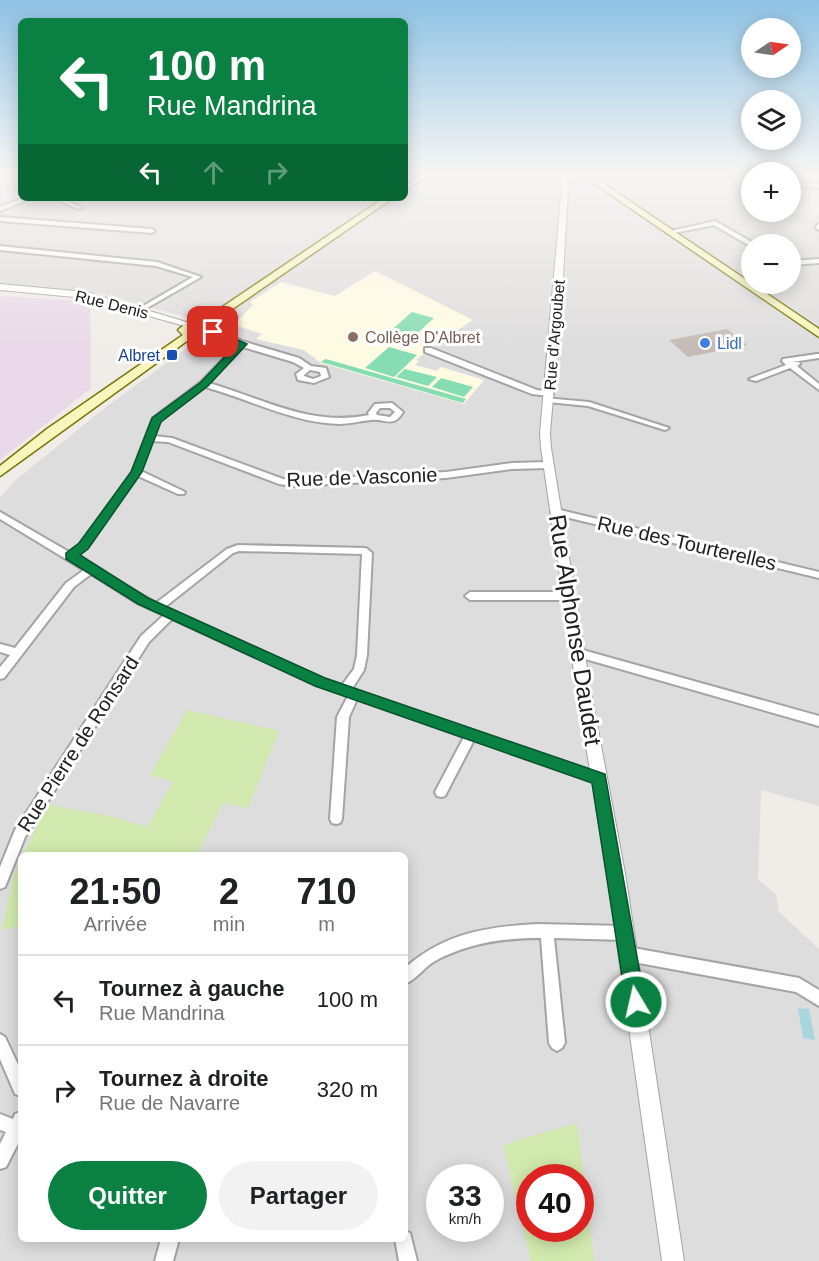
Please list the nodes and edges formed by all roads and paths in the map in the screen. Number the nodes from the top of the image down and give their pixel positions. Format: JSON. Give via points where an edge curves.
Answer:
{"nodes":[{"id":1,"x":341,"y":232,"type":"edge"},
{"id":2,"x":561,"y":232,"type":"edge"},
{"id":3,"x":669,"y":232,"type":"edge"},
{"id":4,"x":0,"y":248,"type":"edge"},
{"id":5,"x":819,"y":261,"type":"edge"},
{"id":6,"x":801,"y":262,"type":"edge"},
{"id":7,"x":0,"y":287,"type":"edge"},
{"id":8,"x":140,"y":310,"type":"junction"},
{"id":9,"x":211,"y":327,"type":"junction"},
{"id":10,"x":188,"y":330,"type":"junction"},
{"id":11,"x":819,"y":334,"type":"edge"},
{"id":12,"x":242,"y":344,"type":"junction"},
{"id":13,"x":428,"y":350,"type":"dead end"},
{"id":14,"x":818,"y":356,"type":"edge"},
{"id":15,"x":792,"y":366,"type":"junction"},
{"id":16,"x":309,"y":368,"type":"dead end"},
{"id":17,"x":753,"y":379,"type":"dead end"},
{"id":18,"x":204,"y":384,"type":"junction"},
{"id":19,"x":819,"y":388,"type":"edge"},
{"id":20,"x":548,"y":397,"type":"junction"},
{"id":21,"x":374,"y":417,"type":"dead end"},
{"id":22,"x":546,"y":426,"type":"joint"},
{"id":23,"x":665,"y":428,"type":"dead end"},
{"id":24,"x":148,"y":438,"type":"junction"},
{"id":25,"x":548,"y":465,"type":"junction"},
{"id":26,"x":0,"y":472,"type":"edge"},
{"id":27,"x":136,"y":472,"type":"junction"},
{"id":28,"x":181,"y":492,"type":"dead end"},
{"id":29,"x":556,"y":512,"type":"junction"},
{"id":30,"x":0,"y":515,"type":"edge"},
{"id":31,"x":71,"y":556,"type":"junction"},
{"id":32,"x":91,"y":569,"type":"junction"},
{"id":33,"x":819,"y":574,"type":"edge"},
{"id":34,"x":470,"y":596,"type":"dead end"},
{"id":35,"x":570,"y":596,"type":"junction"},
{"id":36,"x":158,"y":607,"type":"junction"},
{"id":37,"x":171,"y":614,"type":"junction"},
{"id":38,"x":0,"y":648,"type":"edge"},
{"id":39,"x":17,"y":653,"type":"junction"},
{"id":40,"x":579,"y":653,"type":"junction"},
{"id":41,"x":0,"y":675,"type":"edge"},
{"id":42,"x":349,"y":693,"type":"junction"},
{"id":43,"x":819,"y":721,"type":"edge"},
{"id":44,"x":470,"y":736,"type":"junction"},
{"id":45,"x":600,"y":778,"type":"junction"},
{"id":46,"x":441,"y":792,"type":"dead end"},
{"id":47,"x":336,"y":819,"type":"dead end"},
{"id":48,"x":0,"y":883,"type":"edge"},
{"id":49,"x":547,"y":932,"type":"junction"},
{"id":50,"x":624,"y":933,"type":"junction"},
{"id":51,"x":628,"y":954,"type":"junction"},
{"id":52,"x":408,"y":974,"type":"edge"},
{"id":53,"x":819,"y":999,"type":"edge"},
{"id":54,"x":0,"y":1042,"type":"edge"},
{"id":55,"x":557,"y":1043,"type":"dead end"},
{"id":56,"x":18,"y":1081,"type":"edge"},
{"id":57,"x":0,"y":1122,"type":"edge"},
{"id":58,"x":18,"y":1126,"type":"edge"},
{"id":59,"x":18,"y":1130,"type":"edge"},
{"id":60,"x":0,"y":1161,"type":"edge"},
{"id":61,"x":169,"y":1242,"type":"edge"},
{"id":62,"x":405,"y":1242,"type":"edge"},
{"id":63,"x":164,"y":1261,"type":"edge"},
{"id":64,"x":408,"y":1261,"type":"edge"},
{"id":65,"x":673,"y":1261,"type":"edge"}],
"edges":[{"from":1,"to":9,"type":"main road"},
{"from":2,"to":20,"type":"street","name":"Rue d'Argoubet"},
{"from":3,"to":11,"type":"main road"},
{"from":4,"to":8,"type":"street","via":[[157,264],[198,277]]},
{"from":5,"to":6,"type":"street"},
{"from":7,"to":8,"type":"street","name":"Rue Denis","via":[[86,295]]},
{"from":8,"to":10,"type":"street","name":"Rue Denis"},
{"from":9,"to":10,"type":"main road"},
{"from":9,"to":10,"type":"main road","via":[[201,336]]},
{"from":9,"to":12,"type":"street"},
{"from":10,"to":26,"type":"main road"},
{"from":12,"to":16,"type":"street","via":[[296,360]]},
{"from":12,"to":18,"type":"street"},
{"from":13,"to":20,"type":"street"},
{"from":14,"to":15,"type":"street"},
{"from":15,"to":17,"type":"street"},
{"from":15,"to":19,"type":"street"},
{"from":18,"to":21,"type":"street","via":[[321,420]]},
{"from":18,"to":24,"type":"street","via":[[156,420]]},
{"from":20,"to":22,"type":"street","name":"Rue d'Argoubet"},
{"from":20,"to":23,"type":"street","via":[[589,404]]},
{"from":22,"to":25,"type":"street","name":"Rue Alphonse Daudet"},
{"from":24,"to":25,"type":"street","name":"Rue de Vasconie","via":[[169,440],[292,483]]},
{"from":24,"to":27,"type":"street"},
{"from":25,"to":29,"type":"street","name":"Rue Alphonse Daudet"},
{"from":27,"to":28,"type":"street"},
{"from":27,"to":31,"type":"street","via":[[84,546]]},
{"from":29,"to":33,"type":"street","name":"Rue des Tourterelles"},
{"from":29,"to":35,"type":"street","name":"Rue Alphonse Daudet"},
{"from":30,"to":31,"type":"street"},
{"from":31,"to":32,"type":"street"},
{"from":32,"to":36,"type":"street"},
{"from":32,"to":39,"type":"street","via":[[70,585]]},
{"from":34,"to":35,"type":"street"},
{"from":35,"to":40,"type":"street","name":"Rue Alphonse Daudet"},
{"from":36,"to":37,"type":"street"},
{"from":36,"to":42,"type":"street","via":[[238,548],[363,550],[367,553],[362,655]]},
{"from":37,"to":42,"type":"street"},
{"from":37,"to":48,"type":"street","name":"Rue Pierre de Ronsard","via":[[146,639],[20,834]]},
{"from":38,"to":39,"type":"street"},
{"from":39,"to":41,"type":"street"},
{"from":40,"to":43,"type":"street"},
{"from":40,"to":45,"type":"street","name":"Rue Alphonse Daudet"},
{"from":42,"to":44,"type":"street"},
{"from":42,"to":47,"type":"street","via":[[343,717]]},
{"from":44,"to":45,"type":"street"},
{"from":44,"to":46,"type":"street"},
{"from":45,"to":50,"type":"street","name":"Rue Alphonse Daudet"},
{"from":49,"to":50,"type":"street"},
{"from":49,"to":52,"type":"street","via":[[464,939],[433,953]]},
{"from":49,"to":55,"type":"street"},
{"from":50,"to":51,"type":"street","name":"Rue Alphonse Daudet"},
{"from":51,"to":53,"type":"street","via":[[799,985]]},
{"from":51,"to":65,"type":"street","name":"Rue Alphonse Daudet"},
{"from":54,"to":56,"type":"street"},
{"from":57,"to":58,"type":"street"},
{"from":59,"to":60,"type":"street"},
{"from":61,"to":63,"type":"street"},
{"from":62,"to":64,"type":"street"}]}
